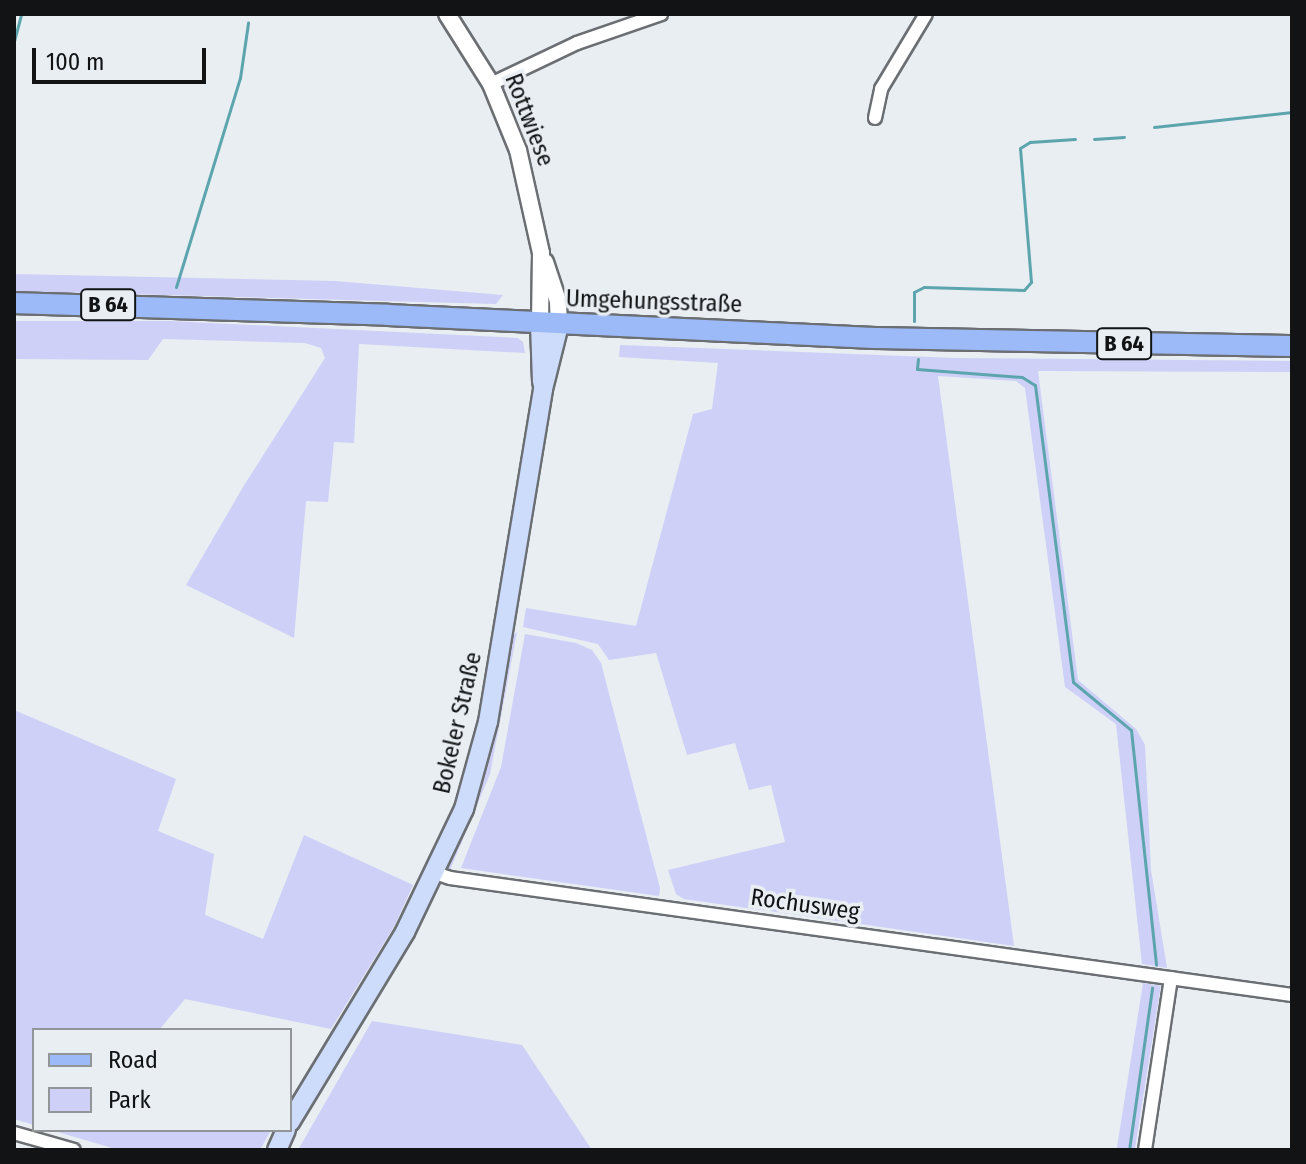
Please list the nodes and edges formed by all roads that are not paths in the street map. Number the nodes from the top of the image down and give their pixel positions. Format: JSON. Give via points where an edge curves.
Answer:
{"nodes":[{"id":1,"x":447,"y":14,"type":"edge"},
{"id":2,"x":661,"y":14,"type":"edge"},
{"id":3,"x":926,"y":14,"type":"edge"},
{"id":4,"x":491,"y":84,"type":"junction"},
{"id":5,"x":875,"y":118,"type":"dead end"},
{"id":6,"x":14,"y":303,"type":"edge"},
{"id":7,"x":549,"y":325,"type":"junction"},
{"id":8,"x":1292,"y":346,"type":"edge"},
{"id":9,"x":435,"y":873,"type":"junction"},
{"id":10,"x":1171,"y":978,"type":"junction"},
{"id":11,"x":1292,"y":995,"type":"edge"},
{"id":12,"x":292,"y":1119,"type":"edge"},
{"id":13,"x":14,"y":1133,"type":"edge"},
{"id":14,"x":74,"y":1150,"type":"edge"},
{"id":15,"x":1145,"y":1150,"type":"edge"}],
"edges":[{"from":1,"to":4,"type":"street","name":"Rottwiese"},
{"from":2,"to":4,"type":"street","via":[[577,43]]},
{"from":3,"to":5,"type":"street","via":[[881,89]]},
{"from":4,"to":7,"type":"street","name":"Rottwiese","via":[[518,150],[541,253]]},
{"from":6,"to":7,"type":"main road","name":"Umgehungsstraße","number":"B 64"},
{"from":7,"to":8,"type":"main road","name":"Umgehungsstraße","number":"B 64"},
{"from":7,"to":9,"type":"main road","name":"Bokeler Straße","via":[[488,722],[464,809]]},
{"from":9,"to":10,"type":"street","name":"Rochusweg"},
{"from":9,"to":12,"type":"main road","name":"Bokeler Straße"},
{"from":10,"to":11,"type":"street","name":"Rochusweg"},
{"from":10,"to":15,"type":"street"},
{"from":13,"to":14,"type":"street"}]}
